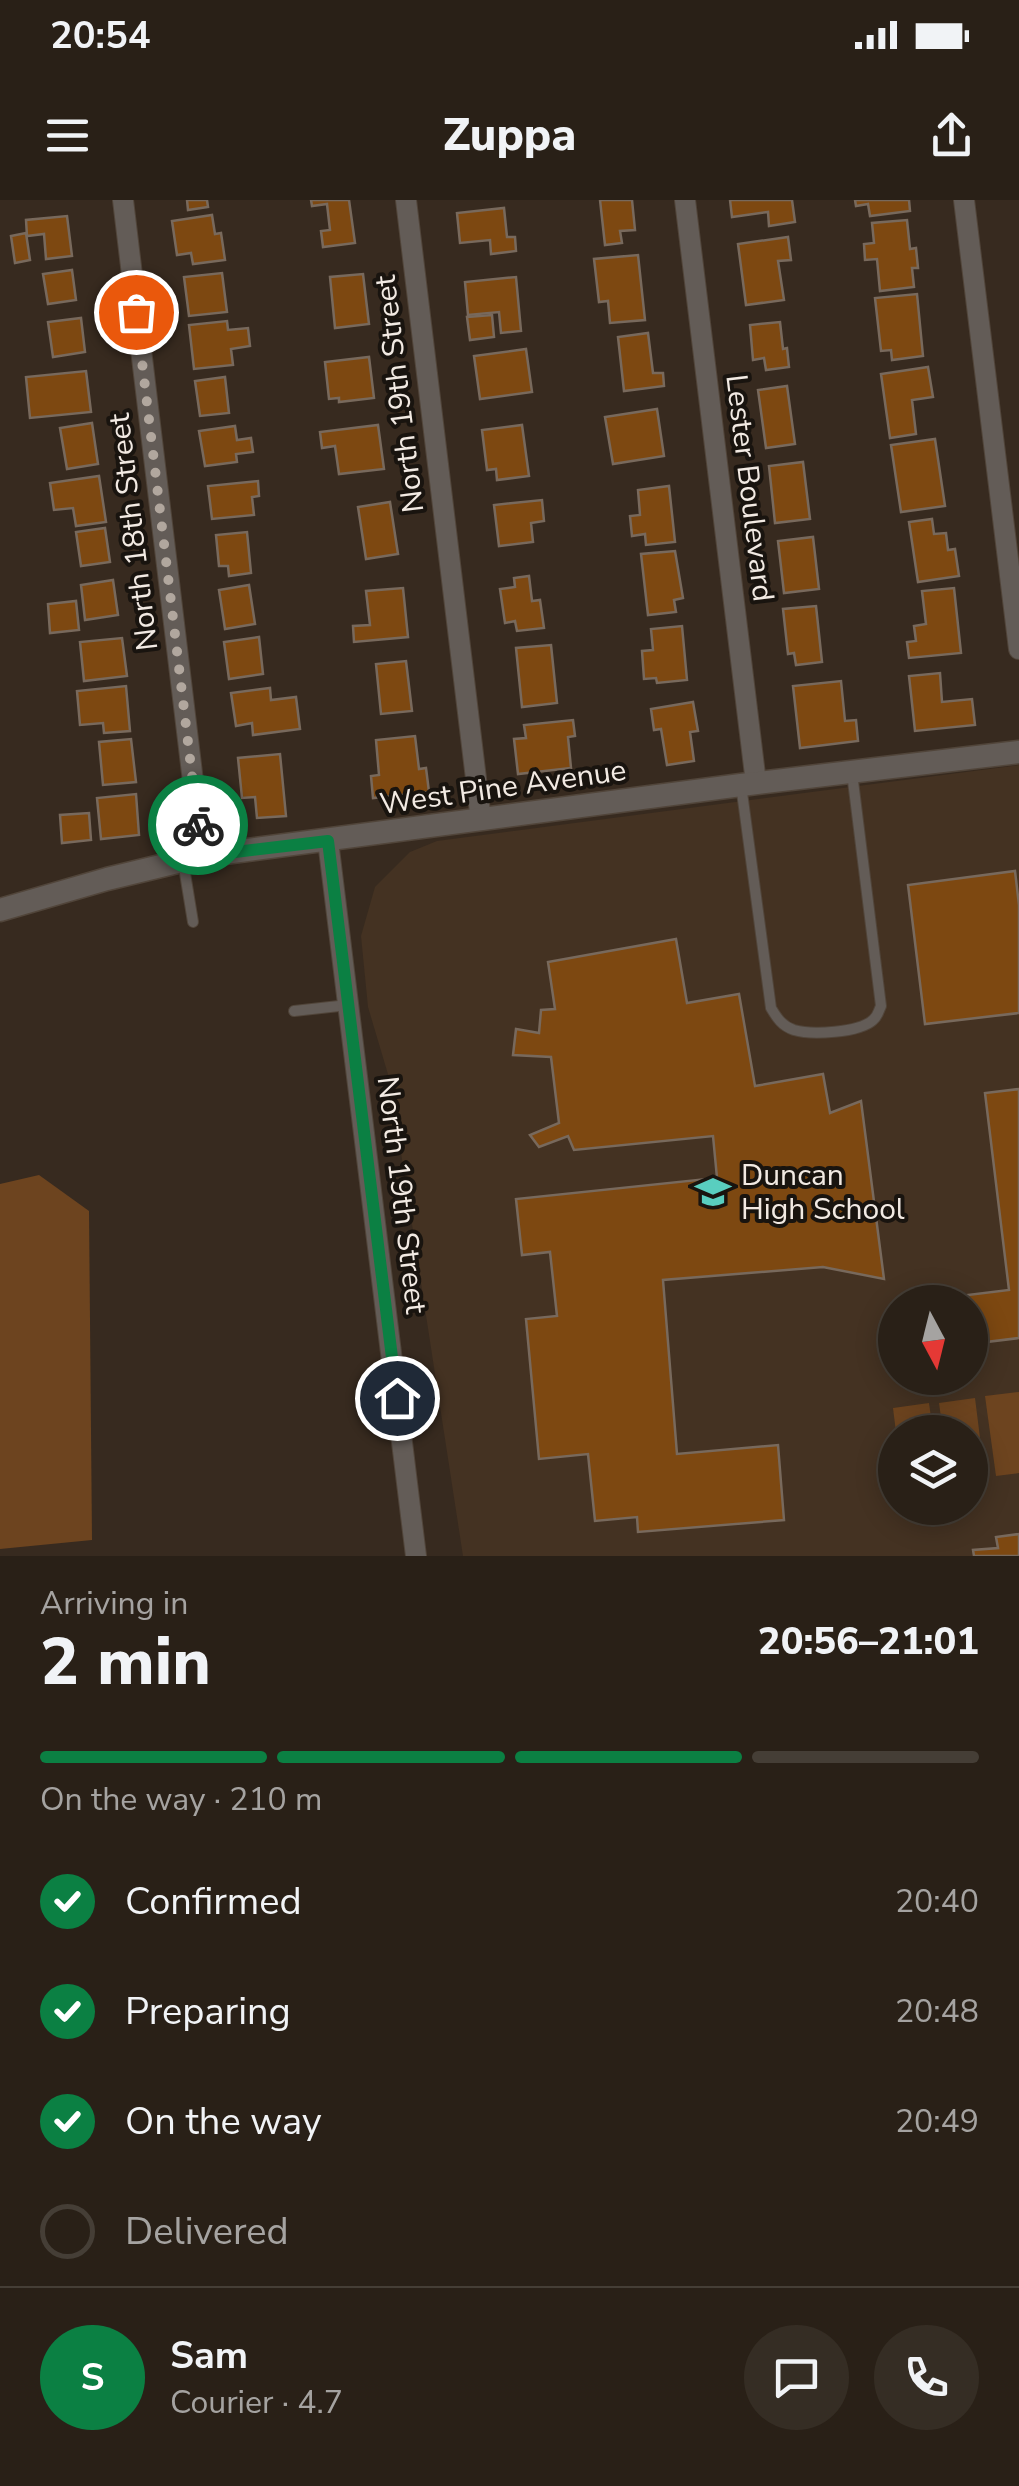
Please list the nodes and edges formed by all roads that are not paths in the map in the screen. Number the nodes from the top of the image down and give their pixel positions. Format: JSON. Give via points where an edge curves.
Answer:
{"nodes":[{"id":1,"x":123,"y":200,"type":"edge"},
{"id":2,"x":406,"y":200,"type":"edge"},
{"id":3,"x":685,"y":200,"type":"edge"},
{"id":4,"x":964,"y":200,"type":"edge"},
{"id":5,"x":1019,"y":649,"type":"edge"},
{"id":6,"x":1019,"y":752,"type":"edge"},
{"id":7,"x":852,"y":772,"type":"junction"},
{"id":8,"x":748,"y":784,"type":"junction"},
{"id":9,"x":482,"y":820,"type":"junction"},
{"id":10,"x":328,"y":841,"type":"junction"},
{"id":11,"x":192,"y":858,"type":"junction"},
{"id":12,"x":0,"y":910,"type":"edge"},
{"id":13,"x":193,"y":922,"type":"dead end"},
{"id":14,"x":348,"y":1005,"type":"junction"},
{"id":15,"x":294,"y":1011,"type":"dead end"},
{"id":16,"x":416,"y":1556,"type":"edge"}],
"edges":[{"from":1,"to":11,"type":"street","name":"North 18th Street"},
{"from":2,"to":9,"type":"street","name":"North 19th Street"},
{"from":3,"to":8,"type":"street","name":"Lester Boulevard"},
{"from":4,"to":5,"type":"street"},
{"from":6,"to":7,"type":"street","name":"West Pine Avenue"},
{"from":7,"to":8,"type":"street","name":"West Pine Avenue"},
{"from":7,"to":8,"type":"lane","via":[[880,1006],[862,1027],[824,1033],[794,1030],[771,1008]]},
{"from":8,"to":9,"type":"street","name":"West Pine Avenue"},
{"from":9,"to":10,"type":"street","name":"West Pine Avenue"},
{"from":10,"to":11,"type":"street","name":"West Pine Avenue"},
{"from":10,"to":14,"type":"street","name":"North 19th Street"},
{"from":11,"to":12,"type":"street","name":"West Pine Avenue"},
{"from":11,"to":13,"type":"lane"},
{"from":14,"to":15,"type":"lane"},
{"from":14,"to":16,"type":"street","name":"North 19th Street"}]}
